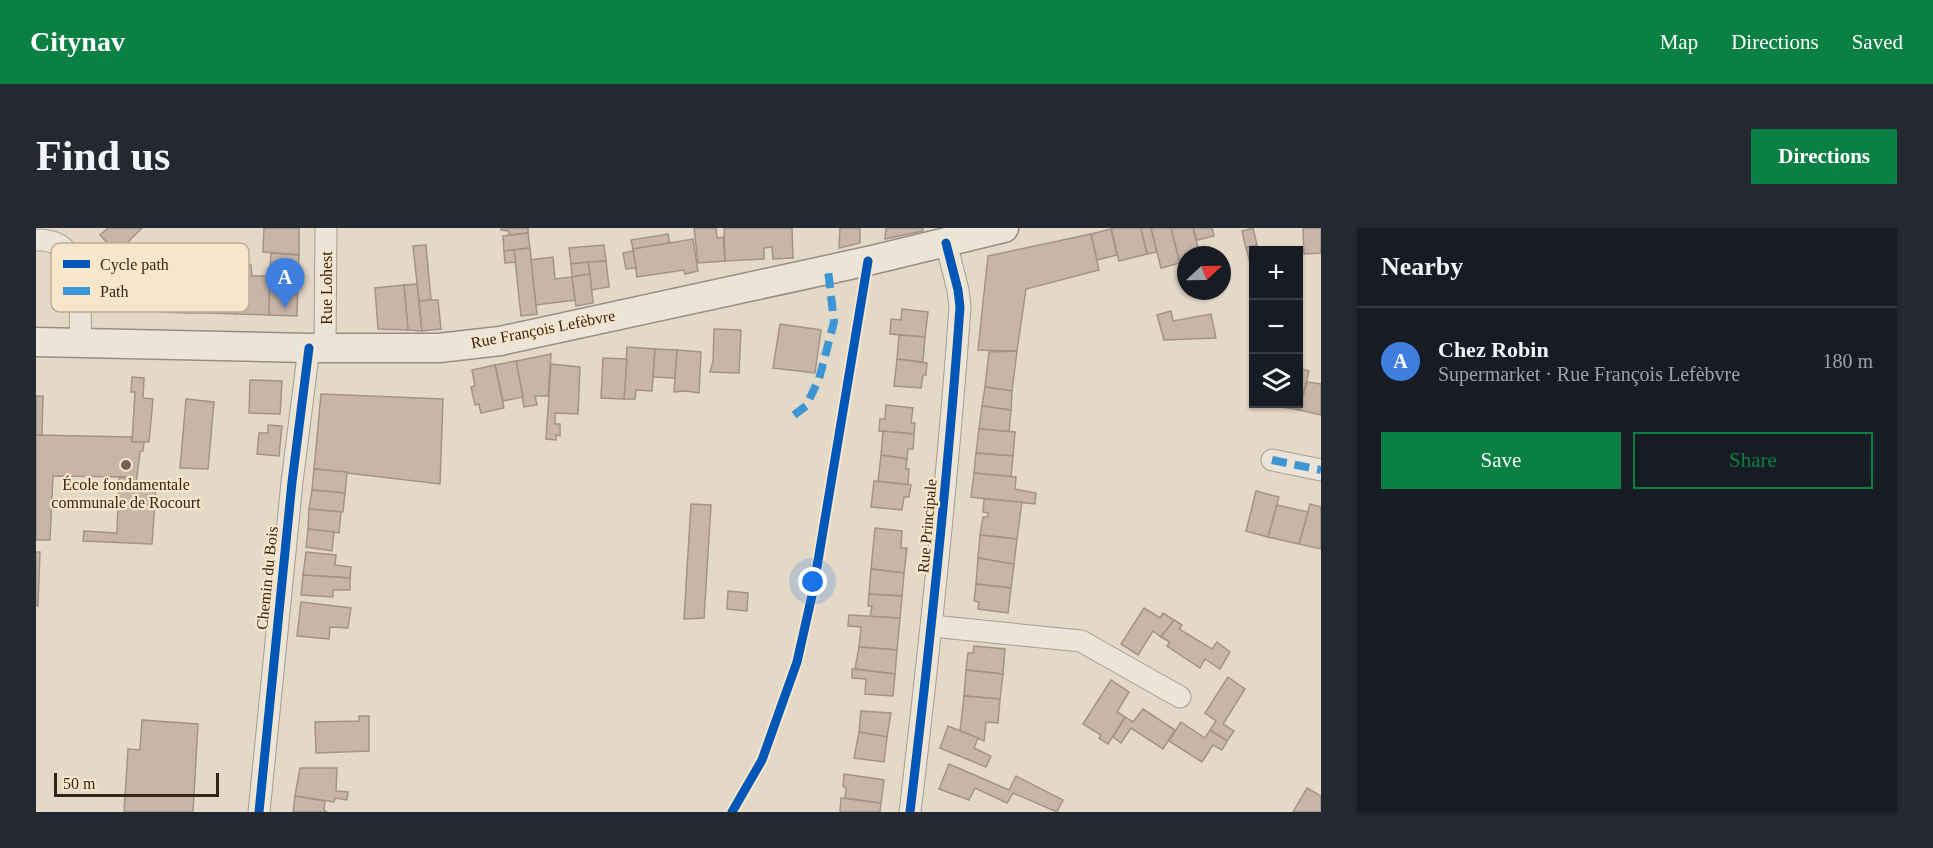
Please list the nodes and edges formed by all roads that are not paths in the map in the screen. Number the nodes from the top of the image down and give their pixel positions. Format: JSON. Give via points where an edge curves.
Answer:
{"nodes":[{"id":1,"x":326,"y":228,"type":"edge"},
{"id":2,"x":1004,"y":228,"type":"edge"},
{"id":3,"x":36,"y":240,"type":"edge"},
{"id":4,"x":54,"y":243,"type":"edge"},
{"id":5,"x":946,"y":243,"type":"junction"},
{"id":6,"x":80,"y":312,"type":"edge"},
{"id":7,"x":36,"y":342,"type":"edge"},
{"id":8,"x":81,"y":342,"type":"junction"},
{"id":9,"x":317,"y":348,"type":"junction"},
{"id":10,"x":1272,"y":460,"type":"dead end"},
{"id":11,"x":1321,"y":470,"type":"edge"},
{"id":12,"x":932,"y":626,"type":"junction"},
{"id":13,"x":1180,"y":697,"type":"dead end"},
{"id":14,"x":259,"y":812,"type":"edge"},
{"id":15,"x":910,"y":812,"type":"edge"}],
"edges":[{"from":1,"to":9,"type":"street","name":"Rue Lohest"},
{"from":2,"to":5,"type":"main road","name":"Rue François Lefèbvre"},
{"from":3,"to":4,"type":"street"},
{"from":5,"to":9,"type":"main road","name":"Rue François Lefèbvre","via":[[500,341],[439,348]]},
{"from":5,"to":12,"type":"street","name":"Rue Principale","via":[[960,307]]},
{"from":6,"to":8,"type":"street"},
{"from":7,"to":8,"type":"main road","name":"Rue François Lefèbvre"},
{"from":8,"to":9,"type":"main road","name":"Rue François Lefèbvre"},
{"from":9,"to":14,"type":"street","name":"Chemin du Bois","via":[[292,482]]},
{"from":10,"to":11,"type":"street"},
{"from":12,"to":13,"type":"street","via":[[1082,641]]},
{"from":12,"to":15,"type":"street","name":"Rue Principale"}]}
